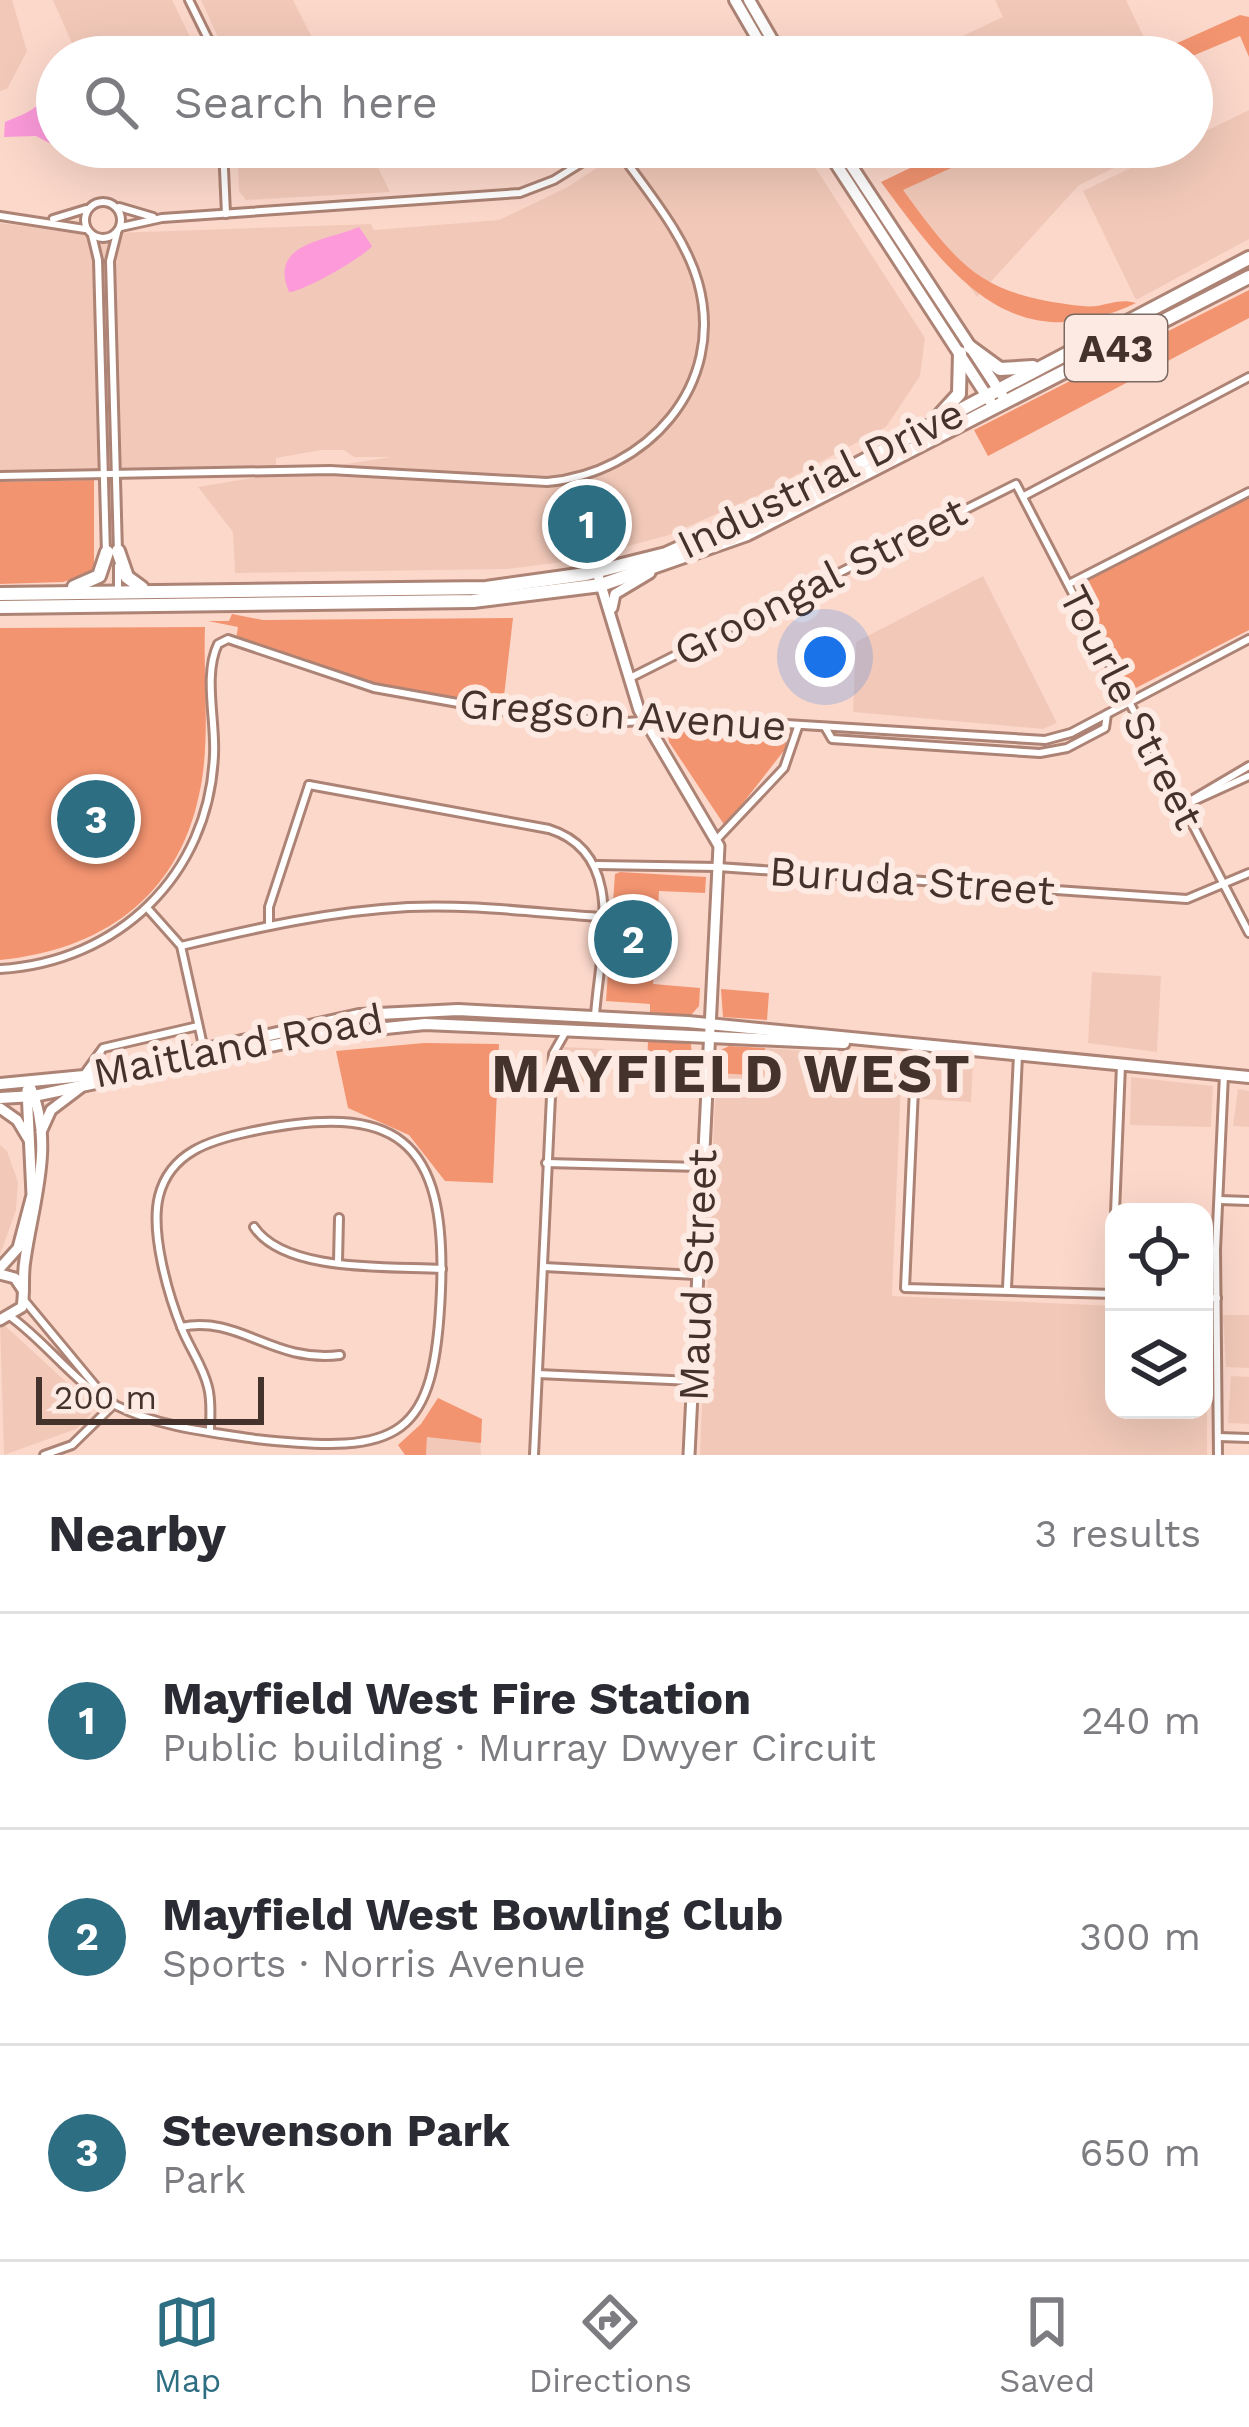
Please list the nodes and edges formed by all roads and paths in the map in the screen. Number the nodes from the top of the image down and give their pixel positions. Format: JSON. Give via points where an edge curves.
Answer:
{"nodes":[{"id":1,"x":189,"y":0,"type":"edge"},
{"id":2,"x":735,"y":0,"type":"edge"},
{"id":3,"x":748,"y":0,"type":"edge"},
{"id":4,"x":207,"y":36,"type":"edge"},
{"id":5,"x":756,"y":36,"type":"edge"},
{"id":6,"x":769,"y":36,"type":"edge"},
{"id":7,"x":224,"y":168,"type":"edge"},
{"id":8,"x":575,"y":168,"type":"edge"},
{"id":9,"x":627,"y":168,"type":"edge"},
{"id":10,"x":839,"y":168,"type":"edge"},
{"id":11,"x":852,"y":168,"type":"edge"},
{"id":12,"x":116,"y":206,"type":"junction"},
{"id":13,"x":90,"y":207,"type":"junction"},
{"id":14,"x":226,"y":214,"type":"junction"},
{"id":15,"x":0,"y":216,"type":"edge"},
{"id":16,"x":162,"y":218,"type":"junction"},
{"id":17,"x":50,"y":220,"type":"junction"},
{"id":18,"x":119,"y":230,"type":"junction"},
{"id":19,"x":89,"y":232,"type":"junction"},
{"id":20,"x":1249,"y":258,"type":"edge"},
{"id":21,"x":1249,"y":277,"type":"edge"},
{"id":22,"x":965,"y":350,"type":"junction"},
{"id":23,"x":1050,"y":363,"type":"junction"},
{"id":24,"x":1249,"y":377,"type":"edge"},
{"id":25,"x":993,"y":393,"type":"junction"},
{"id":26,"x":1001,"y":407,"type":"junction"},
{"id":27,"x":918,"y":433,"type":"junction"},
{"id":28,"x":105,"y":475,"type":"junction"},
{"id":29,"x":0,"y":476,"type":"edge"},
{"id":30,"x":116,"y":476,"type":"junction"},
{"id":31,"x":1013,"y":484,"type":"joint"},
{"id":32,"x":1249,"y":492,"type":"edge"},
{"id":33,"x":1024,"y":496,"type":"junction"},
{"id":34,"x":112,"y":551,"type":"junction"},
{"id":35,"x":654,"y":570,"type":"junction"},
{"id":36,"x":599,"y":578,"type":"junction"},
{"id":37,"x":1070,"y":584,"type":"junction"},
{"id":38,"x":159,"y":591,"type":"junction"},
{"id":39,"x":25,"y":593,"type":"junction"},
{"id":40,"x":0,"y":594,"type":"edge"},
{"id":41,"x":111,"y":598,"type":"junction"},
{"id":42,"x":0,"y":607,"type":"edge"},
{"id":43,"x":615,"y":632,"type":"junction"},
{"id":44,"x":1249,"y":638,"type":"edge"},
{"id":45,"x":628,"y":678,"type":"junction"},
{"id":46,"x":1131,"y":702,"type":"junction"},
{"id":47,"x":646,"y":721,"type":"junction"},
{"id":48,"x":798,"y":725,"type":"junction"},
{"id":49,"x":1249,"y":766,"type":"edge"},
{"id":50,"x":303,"y":776,"type":"dead end"},
{"id":51,"x":1249,"y":776,"type":"edge"},
{"id":52,"x":309,"y":785,"type":"junction"},
{"id":53,"x":1183,"y":806,"type":"junction"},
{"id":54,"x":718,"y":838,"type":"junction"},
{"id":55,"x":597,"y":865,"type":"junction"},
{"id":56,"x":718,"y":867,"type":"junction"},
{"id":57,"x":1249,"y":873,"type":"edge"},
{"id":58,"x":1224,"y":885,"type":"junction"},
{"id":59,"x":148,"y":909,"type":"junction"},
{"id":60,"x":602,"y":917,"type":"junction"},
{"id":61,"x":269,"y":925,"type":"junction"},
{"id":62,"x":1249,"y":933,"type":"edge"},
{"id":63,"x":181,"y":946,"type":"junction"},
{"id":64,"x":0,"y":969,"type":"edge"},
{"id":65,"x":595,"y":1016,"type":"junction"},
{"id":66,"x":198,"y":1025,"type":"junction"},
{"id":67,"x":568,"y":1028,"type":"junction"},
{"id":68,"x":707,"y":1030,"type":"junction"},
{"id":69,"x":916,"y":1045,"type":"junction"},
{"id":70,"x":203,"y":1046,"type":"junction"},
{"id":71,"x":1018,"y":1052,"type":"junction"},
{"id":72,"x":207,"y":1059,"type":"junction"},
{"id":73,"x":1121,"y":1061,"type":"junction"},
{"id":74,"x":1225,"y":1074,"type":"junction"},
{"id":75,"x":1249,"y":1077,"type":"edge"},
{"id":76,"x":84,"y":1081,"type":"junction"},
{"id":77,"x":0,"y":1084,"type":"edge"},
{"id":78,"x":30,"y":1093,"type":"junction"},
{"id":79,"x":0,"y":1098,"type":"edge"},
{"id":80,"x":0,"y":1108,"type":"edge"},
{"id":81,"x":36,"y":1142,"type":"junction"},
{"id":82,"x":546,"y":1163,"type":"junction"},
{"id":83,"x":701,"y":1167,"type":"junction"},
{"id":84,"x":1219,"y":1200,"type":"junction"},
{"id":85,"x":1249,"y":1201,"type":"edge"},
{"id":86,"x":1114,"y":1203,"type":"edge"},
{"id":87,"x":339,"y":1218,"type":"dead end"},
{"id":88,"x":254,"y":1228,"type":"dead end"},
{"id":89,"x":338,"y":1262,"type":"junction"},
{"id":90,"x":542,"y":1267,"type":"junction"},
{"id":91,"x":442,"y":1269,"type":"junction"},
{"id":92,"x":0,"y":1271,"type":"edge"},
{"id":93,"x":696,"y":1275,"type":"junction"},
{"id":94,"x":1007,"y":1289,"type":"junction"},
{"id":95,"x":1105,"y":1294,"type":"edge"},
{"id":96,"x":23,"y":1295,"type":"junction"},
{"id":97,"x":1213,"y":1298,"type":"edge"},
{"id":98,"x":1217,"y":1298,"type":"junction"},
{"id":99,"x":4,"y":1321,"type":"edge"},
{"id":100,"x":181,"y":1327,"type":"junction"},
{"id":101,"x":340,"y":1354,"type":"dead end"},
{"id":102,"x":538,"y":1374,"type":"junction"},
{"id":103,"x":692,"y":1381,"type":"junction"},
{"id":104,"x":110,"y":1402,"type":"junction"},
{"id":105,"x":210,"y":1432,"type":"junction"},
{"id":106,"x":1219,"y":1437,"type":"junction"},
{"id":107,"x":1249,"y":1438,"type":"edge"},
{"id":108,"x":44,"y":1455,"type":"edge"},
{"id":109,"x":534,"y":1455,"type":"edge"},
{"id":110,"x":689,"y":1455,"type":"edge"},
{"id":111,"x":1218,"y":1455,"type":"edge"}],
"edges":[{"from":1,"to":4,"type":"street"},
{"from":2,"to":5,"type":"main road"},
{"from":3,"to":6,"type":"main road"},
{"from":7,"to":14,"type":"street"},
{"from":8,"to":14,"type":"street","via":[[520,193]]},
{"from":9,"to":30,"type":"street","via":[[689,257],[703,317],[696,373],[683,401],[640,451],[595,474],[547,482],[330,470]]},
{"from":10,"to":22,"type":"main road"},
{"from":11,"to":22,"type":"main road"},
{"from":12,"to":13,"type":"street"},
{"from":12,"to":16,"type":"street"},
{"from":12,"to":18,"type":"street"},
{"from":13,"to":17,"type":"street"},
{"from":13,"to":19,"type":"street"},
{"from":14,"to":16,"type":"street"},
{"from":15,"to":17,"type":"street"},
{"from":16,"to":18,"type":"street"},
{"from":17,"to":19,"type":"street"},
{"from":18,"to":19,"type":"street","via":[[104,239]]},
{"from":18,"to":30,"type":"street","via":[[110,261]]},
{"from":19,"to":28,"type":"street","via":[[98,260]]},
{"from":20,"to":23,"type":"highway","name":"Industrial Drive","number":"A43"},
{"from":21,"to":26,"type":"highway","name":"Industrial Drive","number":"A43"},
{"from":22,"to":23,"type":"highway","via":[[1006,370]]},
{"from":22,"to":25,"type":"main road"},
{"from":22,"to":27,"type":"highway","via":[[959,394]]},
{"from":23,"to":25,"type":"highway","name":"Industrial Drive","number":"A43"},
{"from":24,"to":33,"type":"street"},
{"from":25,"to":26,"type":"main road"},
{"from":25,"to":27,"type":"highway","name":"Industrial Drive","number":"A43"},
{"from":26,"to":35,"type":"highway","name":"Industrial Drive","number":"A43","via":[[748,534]]},
{"from":27,"to":36,"type":"highway","name":"Industrial Drive","number":"A43","via":[[724,531]]},
{"from":28,"to":29,"type":"street"},
{"from":28,"to":30,"type":"street"},
{"from":28,"to":34,"type":"street"},
{"from":30,"to":34,"type":"street"},
{"from":31,"to":33,"type":"street","name":"Tourle Street"},
{"from":31,"to":45,"type":"street","name":"Groongal Street"},
{"from":32,"to":37,"type":"street"},
{"from":33,"to":37,"type":"street","name":"Tourle Street"},
{"from":34,"to":38,"type":"highway","via":[[131,582]]},
{"from":34,"to":39,"type":"highway","via":[[92,580]]},
{"from":34,"to":41,"type":"street"},
{"from":35,"to":36,"type":"highway","name":"Industrial Drive","number":"A43"},
{"from":35,"to":43,"type":"main road","via":[[614,596]]},
{"from":36,"to":38,"type":"highway","name":"Industrial Drive","number":"A43","via":[[486,588]]},
{"from":36,"to":41,"type":"highway","name":"Industrial Drive","number":"A43","via":[[473,602]]},
{"from":36,"to":43,"type":"main road"},
{"from":37,"to":46,"type":"street","name":"Tourle Street"},
{"from":38,"to":41,"type":"highway","name":"Industrial Drive","number":"A43"},
{"from":39,"to":40,"type":"highway","name":"Industrial Drive","number":"A43"},
{"from":39,"to":41,"type":"highway","name":"Industrial Drive","number":"A43"},
{"from":41,"to":42,"type":"highway","name":"Industrial Drive","number":"A43"},
{"from":43,"to":45,"type":"main road"},
{"from":44,"to":46,"type":"street","name":"Gregson Avenue"},
{"from":45,"to":47,"type":"main road"},
{"from":46,"to":48,"type":"street","name":"Gregson Avenue","via":[[1107,715],[1105,728],[1040,753],[832,740],[824,727]]},
{"from":46,"to":53,"type":"street","name":"Tourle Street"},
{"from":47,"to":48,"type":"street","name":"Gregson Avenue"},
{"from":47,"to":54,"type":"main road"},
{"from":47,"to":59,"type":"street","name":"Gregson Avenue","via":[[439,702],[234,639],[218,644],[206,811],[185,859]]},
{"from":48,"to":54,"type":"street","via":[[784,768]]},
{"from":49,"to":53,"type":"street"},
{"from":50,"to":52,"type":"street"},
{"from":51,"to":53,"type":"street"},
{"from":52,"to":55,"type":"street","via":[[548,829]]},
{"from":52,"to":61,"type":"street"},
{"from":53,"to":58,"type":"street","name":"Tourle Street"},
{"from":54,"to":56,"type":"main road","name":"Maud Street"},
{"from":55,"to":56,"type":"street","name":"Buruda Street"},
{"from":55,"to":60,"type":"street"},
{"from":56,"to":58,"type":"street","name":"Buruda Street","via":[[1186,899]]},
{"from":56,"to":68,"type":"main road","name":"Maud Street"},
{"from":57,"to":58,"type":"street","name":"Buruda Street"},
{"from":58,"to":62,"type":"street","name":"Tourle Street"},
{"from":59,"to":63,"type":"street"},
{"from":59,"to":64,"type":"street","via":[[72,956]]},
{"from":60,"to":61,"type":"street","via":[[413,907]]},
{"from":60,"to":65,"type":"street"},
{"from":61,"to":63,"type":"street"},
{"from":63,"to":66,"type":"street"},
{"from":65,"to":68,"type":"main road","name":"Maitland Road"},
{"from":65,"to":70,"type":"main road","name":"Maitland Road","via":[[393,1012]]},
{"from":66,"to":70,"type":"street"},
{"from":66,"to":76,"type":"street","via":[[103,1048]]},
{"from":67,"to":68,"type":"main road","name":"Maitland Road"},
{"from":67,"to":72,"type":"main road","name":"Maitland Road","via":[[395,1026]]},
{"from":67,"to":82,"type":"street","via":[[553,1054]]},
{"from":68,"to":69,"type":"main road","name":"Maitland Road"},
{"from":68,"to":83,"type":"main road","name":"Maud Street"},
{"from":69,"to":71,"type":"main road","name":"Maitland Road"},
{"from":69,"to":94,"type":"street","via":[[905,1288]]},
{"from":70,"to":72,"type":"street"},
{"from":70,"to":76,"type":"main road","name":"Maitland Road"},
{"from":71,"to":73,"type":"main road","name":"Maitland Road"},
{"from":71,"to":94,"type":"street"},
{"from":72,"to":76,"type":"main road","name":"Maitland Road"},
{"from":73,"to":74,"type":"main road","name":"Maitland Road"},
{"from":73,"to":86,"type":"street"},
{"from":74,"to":75,"type":"main road","name":"Maitland Road"},
{"from":74,"to":84,"type":"street"},
{"from":76,"to":78,"type":"main road","name":"Maitland Road"},
{"from":76,"to":81,"type":"main road","via":[[51,1110]]},
{"from":77,"to":78,"type":"main road","name":"Maitland Road"},
{"from":78,"to":79,"type":"main road","name":"Maitland Road"},
{"from":78,"to":81,"type":"main road"},
{"from":80,"to":81,"type":"main road"},
{"from":81,"to":92,"type":"main road","via":[[28,1217]]},
{"from":81,"to":96,"type":"main road","via":[[41,1190]]},
{"from":82,"to":83,"type":"street"},
{"from":82,"to":90,"type":"street"},
{"from":83,"to":93,"type":"main road","name":"Maud Street"},
{"from":84,"to":85,"type":"street"},
{"from":84,"to":98,"type":"street"},
{"from":87,"to":89,"type":"street"},
{"from":88,"to":89,"type":"street","via":[[285,1252]]},
{"from":89,"to":91,"type":"street"},
{"from":90,"to":93,"type":"street"},
{"from":90,"to":102,"type":"street"},
{"from":91,"to":100,"type":"street","via":[[442,1212],[418,1161],[396,1138],[340,1118],[228,1136],[187,1154],[158,1197]]},
{"from":91,"to":105,"type":"street","via":[[433,1377],[417,1411],[388,1437],[337,1451]]},
{"from":92,"to":96,"type":"main road"},
{"from":93,"to":103,"type":"main road","name":"Maud Street"},
{"from":94,"to":95,"type":"street"},
{"from":96,"to":99,"type":"main road"},
{"from":96,"to":104,"type":"street"},
{"from":97,"to":98,"type":"street"},
{"from":98,"to":106,"type":"street"},
{"from":99,"to":104,"type":"street"},
{"from":100,"to":101,"type":"street","via":[[208,1321],[258,1345]]},
{"from":100,"to":105,"type":"street","via":[[210,1394]]},
{"from":102,"to":103,"type":"street"},
{"from":102,"to":109,"type":"street"},
{"from":103,"to":110,"type":"main road","name":"Maud Street"},
{"from":104,"to":105,"type":"street"},
{"from":104,"to":108,"type":"street","via":[[72,1445]]},
{"from":106,"to":107,"type":"street"},
{"from":106,"to":111,"type":"street"}]}
